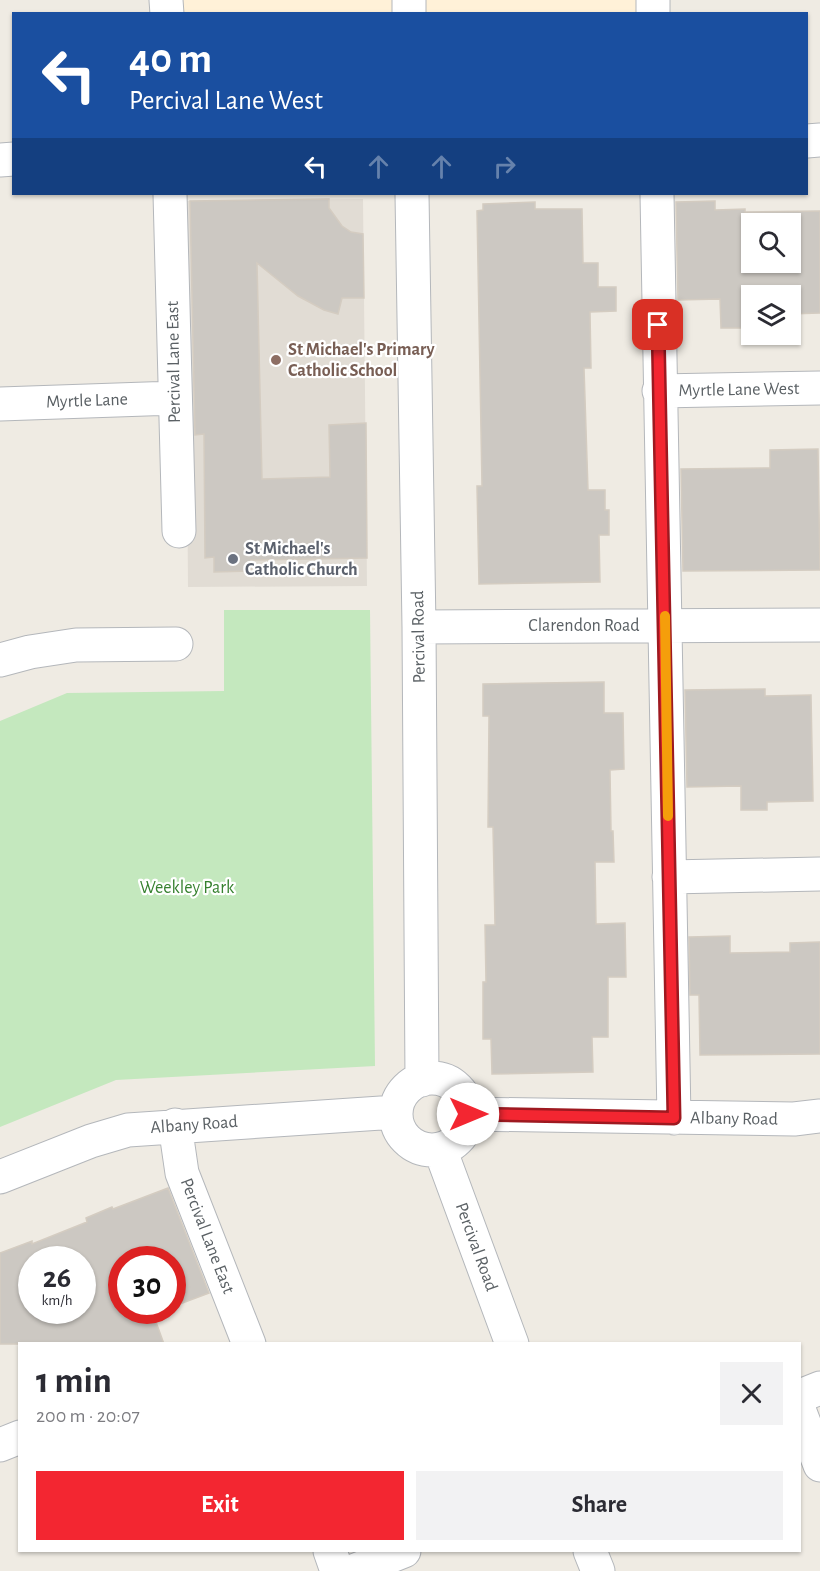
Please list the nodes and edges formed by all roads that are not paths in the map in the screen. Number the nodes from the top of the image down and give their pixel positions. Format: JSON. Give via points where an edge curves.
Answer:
{"nodes":[{"id":1,"x":170,"y":195,"type":"edge"},
{"id":2,"x":412,"y":195,"type":"edge"},
{"id":3,"x":657,"y":195,"type":"edge"},
{"id":4,"x":820,"y":388,"type":"edge"},
{"id":5,"x":659,"y":391,"type":"junction"},
{"id":6,"x":175,"y":398,"type":"junction"},
{"id":7,"x":0,"y":404,"type":"edge"},
{"id":8,"x":179,"y":531,"type":"dead end"},
{"id":9,"x":820,"y":625,"type":"edge"},
{"id":10,"x":419,"y":627,"type":"junction"},
{"id":11,"x":665,"y":627,"type":"junction"},
{"id":12,"x":176,"y":644,"type":"dead end"},
{"id":13,"x":0,"y":660,"type":"edge"},
{"id":14,"x":820,"y":874,"type":"edge"},
{"id":15,"x":669,"y":877,"type":"junction"},
{"id":16,"x":422,"y":1080,"type":"junction"},
{"id":17,"x":396,"y":1112,"type":"junction"},
{"id":18,"x":468,"y":1114,"type":"junction"},
{"id":19,"x":820,"y":1116,"type":"edge"},
{"id":20,"x":674,"y":1118,"type":"junction"},
{"id":21,"x":175,"y":1125,"type":"junction"},
{"id":22,"x":440,"y":1149,"type":"junction"},
{"id":23,"x":0,"y":1177,"type":"edge"},
{"id":24,"x":248,"y":1342,"type":"edge"},
{"id":25,"x":511,"y":1342,"type":"edge"},
{"id":26,"x":820,"y":1388,"type":"edge"},
{"id":27,"x":801,"y":1396,"type":"edge"},
{"id":28,"x":801,"y":1415,"type":"edge"},
{"id":29,"x":18,"y":1438,"type":"edge"},
{"id":30,"x":0,"y":1445,"type":"edge"},
{"id":31,"x":820,"y":1465,"type":"edge"},
{"id":32,"x":330,"y":1552,"type":"edge"},
{"id":33,"x":401,"y":1552,"type":"edge"},
{"id":34,"x":590,"y":1552,"type":"edge"},
{"id":35,"x":337,"y":1571,"type":"edge"},
{"id":36,"x":353,"y":1571,"type":"edge"},
{"id":37,"x":598,"y":1571,"type":"edge"}],
"edges":[{"from":1,"to":6,"type":"street","name":"Percival Lane East"},
{"from":2,"to":10,"type":"street","name":"Percival Road"},
{"from":3,"to":5,"type":"street"},
{"from":4,"to":5,"type":"street","name":"Myrtle Lane West"},
{"from":5,"to":11,"type":"street"},
{"from":6,"to":7,"type":"street","name":"Myrtle Lane"},
{"from":6,"to":8,"type":"street","name":"Percival Lane East"},
{"from":9,"to":11,"type":"street","name":"Clarendon Road"},
{"from":10,"to":11,"type":"street","name":"Clarendon Road"},
{"from":10,"to":16,"type":"street","name":"Percival Road"},
{"from":11,"to":15,"type":"street"},
{"from":12,"to":13,"type":"street","via":[[76,645]]},
{"from":14,"to":15,"type":"street"},
{"from":15,"to":20,"type":"street"},
{"from":16,"to":17,"type":"street","via":[[400,1096]]},
{"from":16,"to":18,"type":"street","via":[[434,1078],[452,1084],[467,1104]]},
{"from":17,"to":21,"type":"street","name":"Albany Road"},
{"from":17,"to":22,"type":"street","via":[[400,1131],[408,1141],[419,1148]]},
{"from":18,"to":20,"type":"street","name":"Albany Road"},
{"from":18,"to":22,"type":"street","via":[[458,1139]]},
{"from":19,"to":20,"type":"street","name":"Albany Road"},
{"from":21,"to":23,"type":"street","name":"Albany Road","via":[[128,1130]]},
{"from":21,"to":24,"type":"street","name":"Percival Lane East","via":[[182,1173]]},
{"from":22,"to":25,"type":"street","name":"Percival Road"},
{"from":26,"to":27,"type":"street"},
{"from":28,"to":31,"type":"street"},
{"from":29,"to":30,"type":"street"},
{"from":32,"to":35,"type":"street"},
{"from":33,"to":36,"type":"street"},
{"from":34,"to":37,"type":"street"}]}
